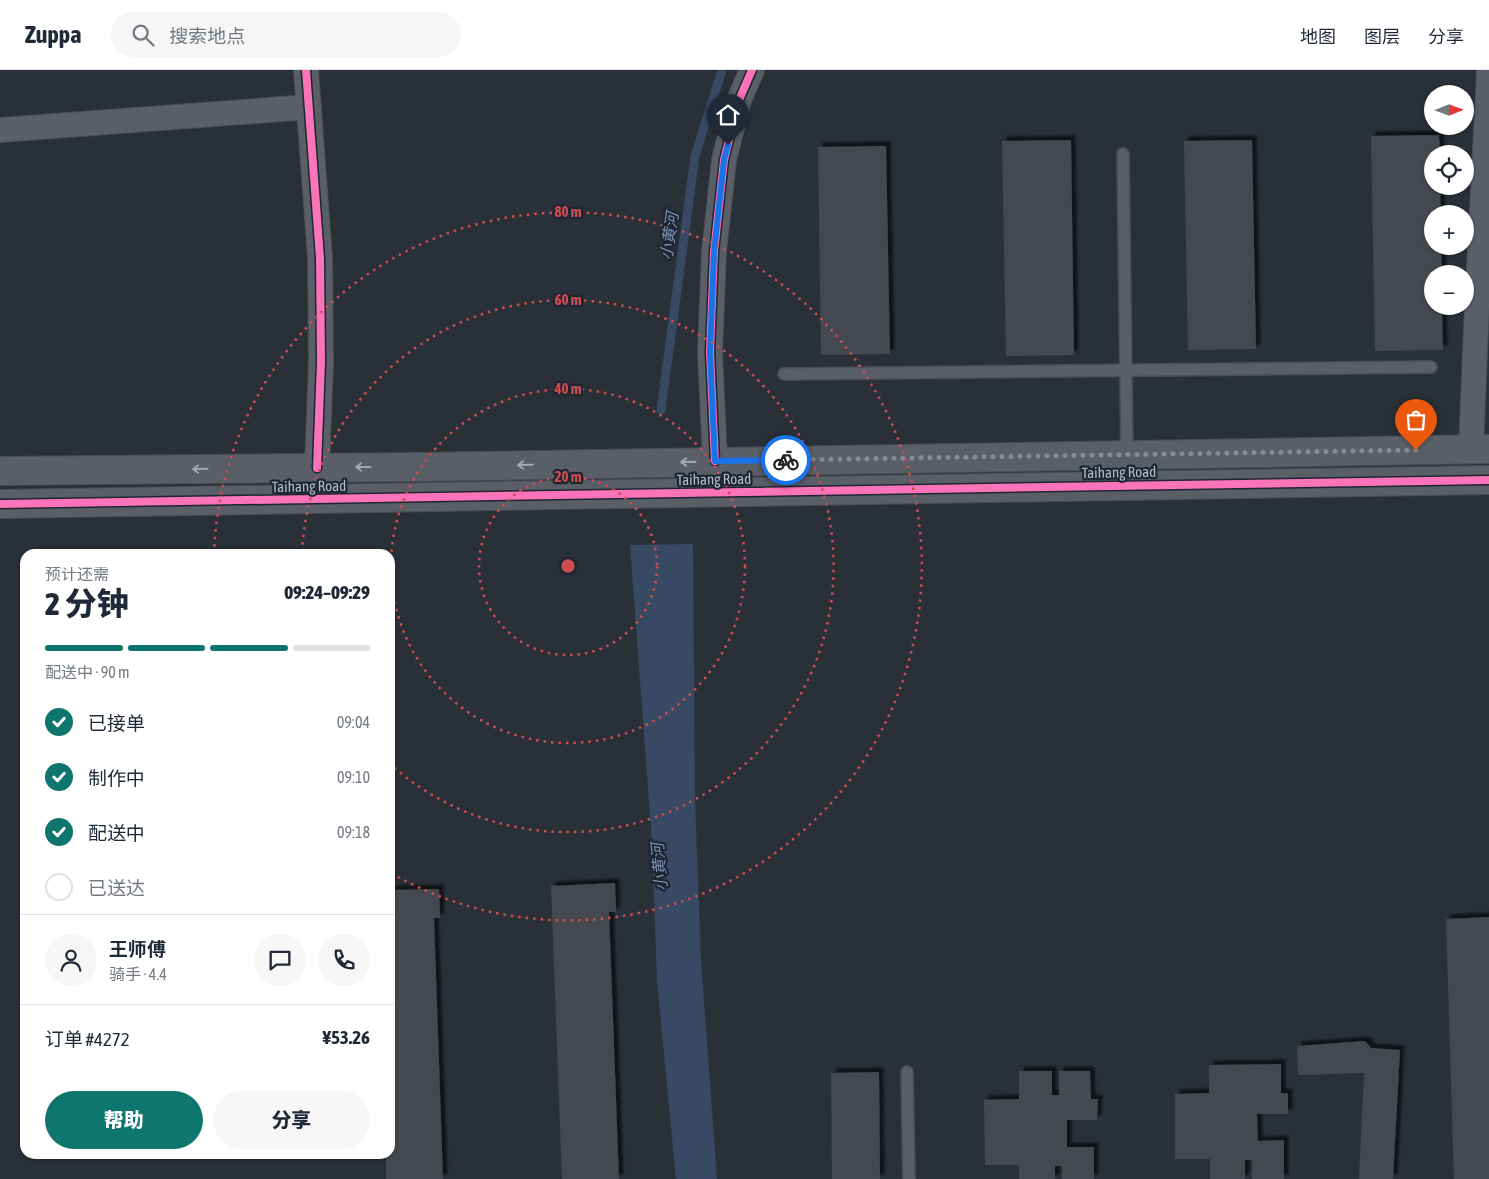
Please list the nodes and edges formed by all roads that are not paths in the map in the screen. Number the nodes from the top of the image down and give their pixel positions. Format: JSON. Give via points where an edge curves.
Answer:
{"nodes":[{"id":1,"x":306,"y":70,"type":"edge"},
{"id":2,"x":752,"y":70,"type":"edge"},
{"id":3,"x":1489,"y":72,"type":"edge"},
{"id":4,"x":309,"y":107,"type":"junction"},
{"id":5,"x":0,"y":130,"type":"edge"},
{"id":6,"x":1123,"y":154,"type":"dead end"},
{"id":7,"x":1431,"y":367,"type":"dead end"},
{"id":8,"x":1126,"y":370,"type":"junction"},
{"id":9,"x":784,"y":374,"type":"dead end"},
{"id":10,"x":1480,"y":449,"type":"edge"},
{"id":11,"x":1127,"y":454,"type":"junction"},
{"id":12,"x":715,"y":461,"type":"junction"},
{"id":13,"x":317,"y":468,"type":"junction"},
{"id":14,"x":0,"y":471,"type":"edge"},
{"id":15,"x":1489,"y":480,"type":"edge"},
{"id":16,"x":0,"y":504,"type":"edge"},
{"id":17,"x":908,"y":1072,"type":"dead end"},
{"id":18,"x":909,"y":1179,"type":"edge"}],
"edges":[{"from":1,"to":4,"type":"street"},
{"from":2,"to":12,"type":"street","via":[[739,100],[724,160],[714,252],[710,352]]},
{"from":3,"to":10,"type":"street","via":[[1476,328]]},
{"from":4,"to":5,"type":"street"},
{"from":4,"to":13,"type":"street","via":[[320,258]]},
{"from":6,"to":8,"type":"lane"},
{"from":7,"to":8,"type":"lane"},
{"from":8,"to":9,"type":"lane"},
{"from":8,"to":11,"type":"lane"},
{"from":10,"to":11,"type":"street","name":"Taihang Road"},
{"from":11,"to":12,"type":"street","name":"Taihang Road"},
{"from":12,"to":13,"type":"street","name":"Taihang Road","one_way":true},
{"from":13,"to":14,"type":"street","name":"Taihang Road","one_way":true},
{"from":15,"to":16,"type":"street","name":"Taihang Road"},
{"from":17,"to":18,"type":"lane"}]}
